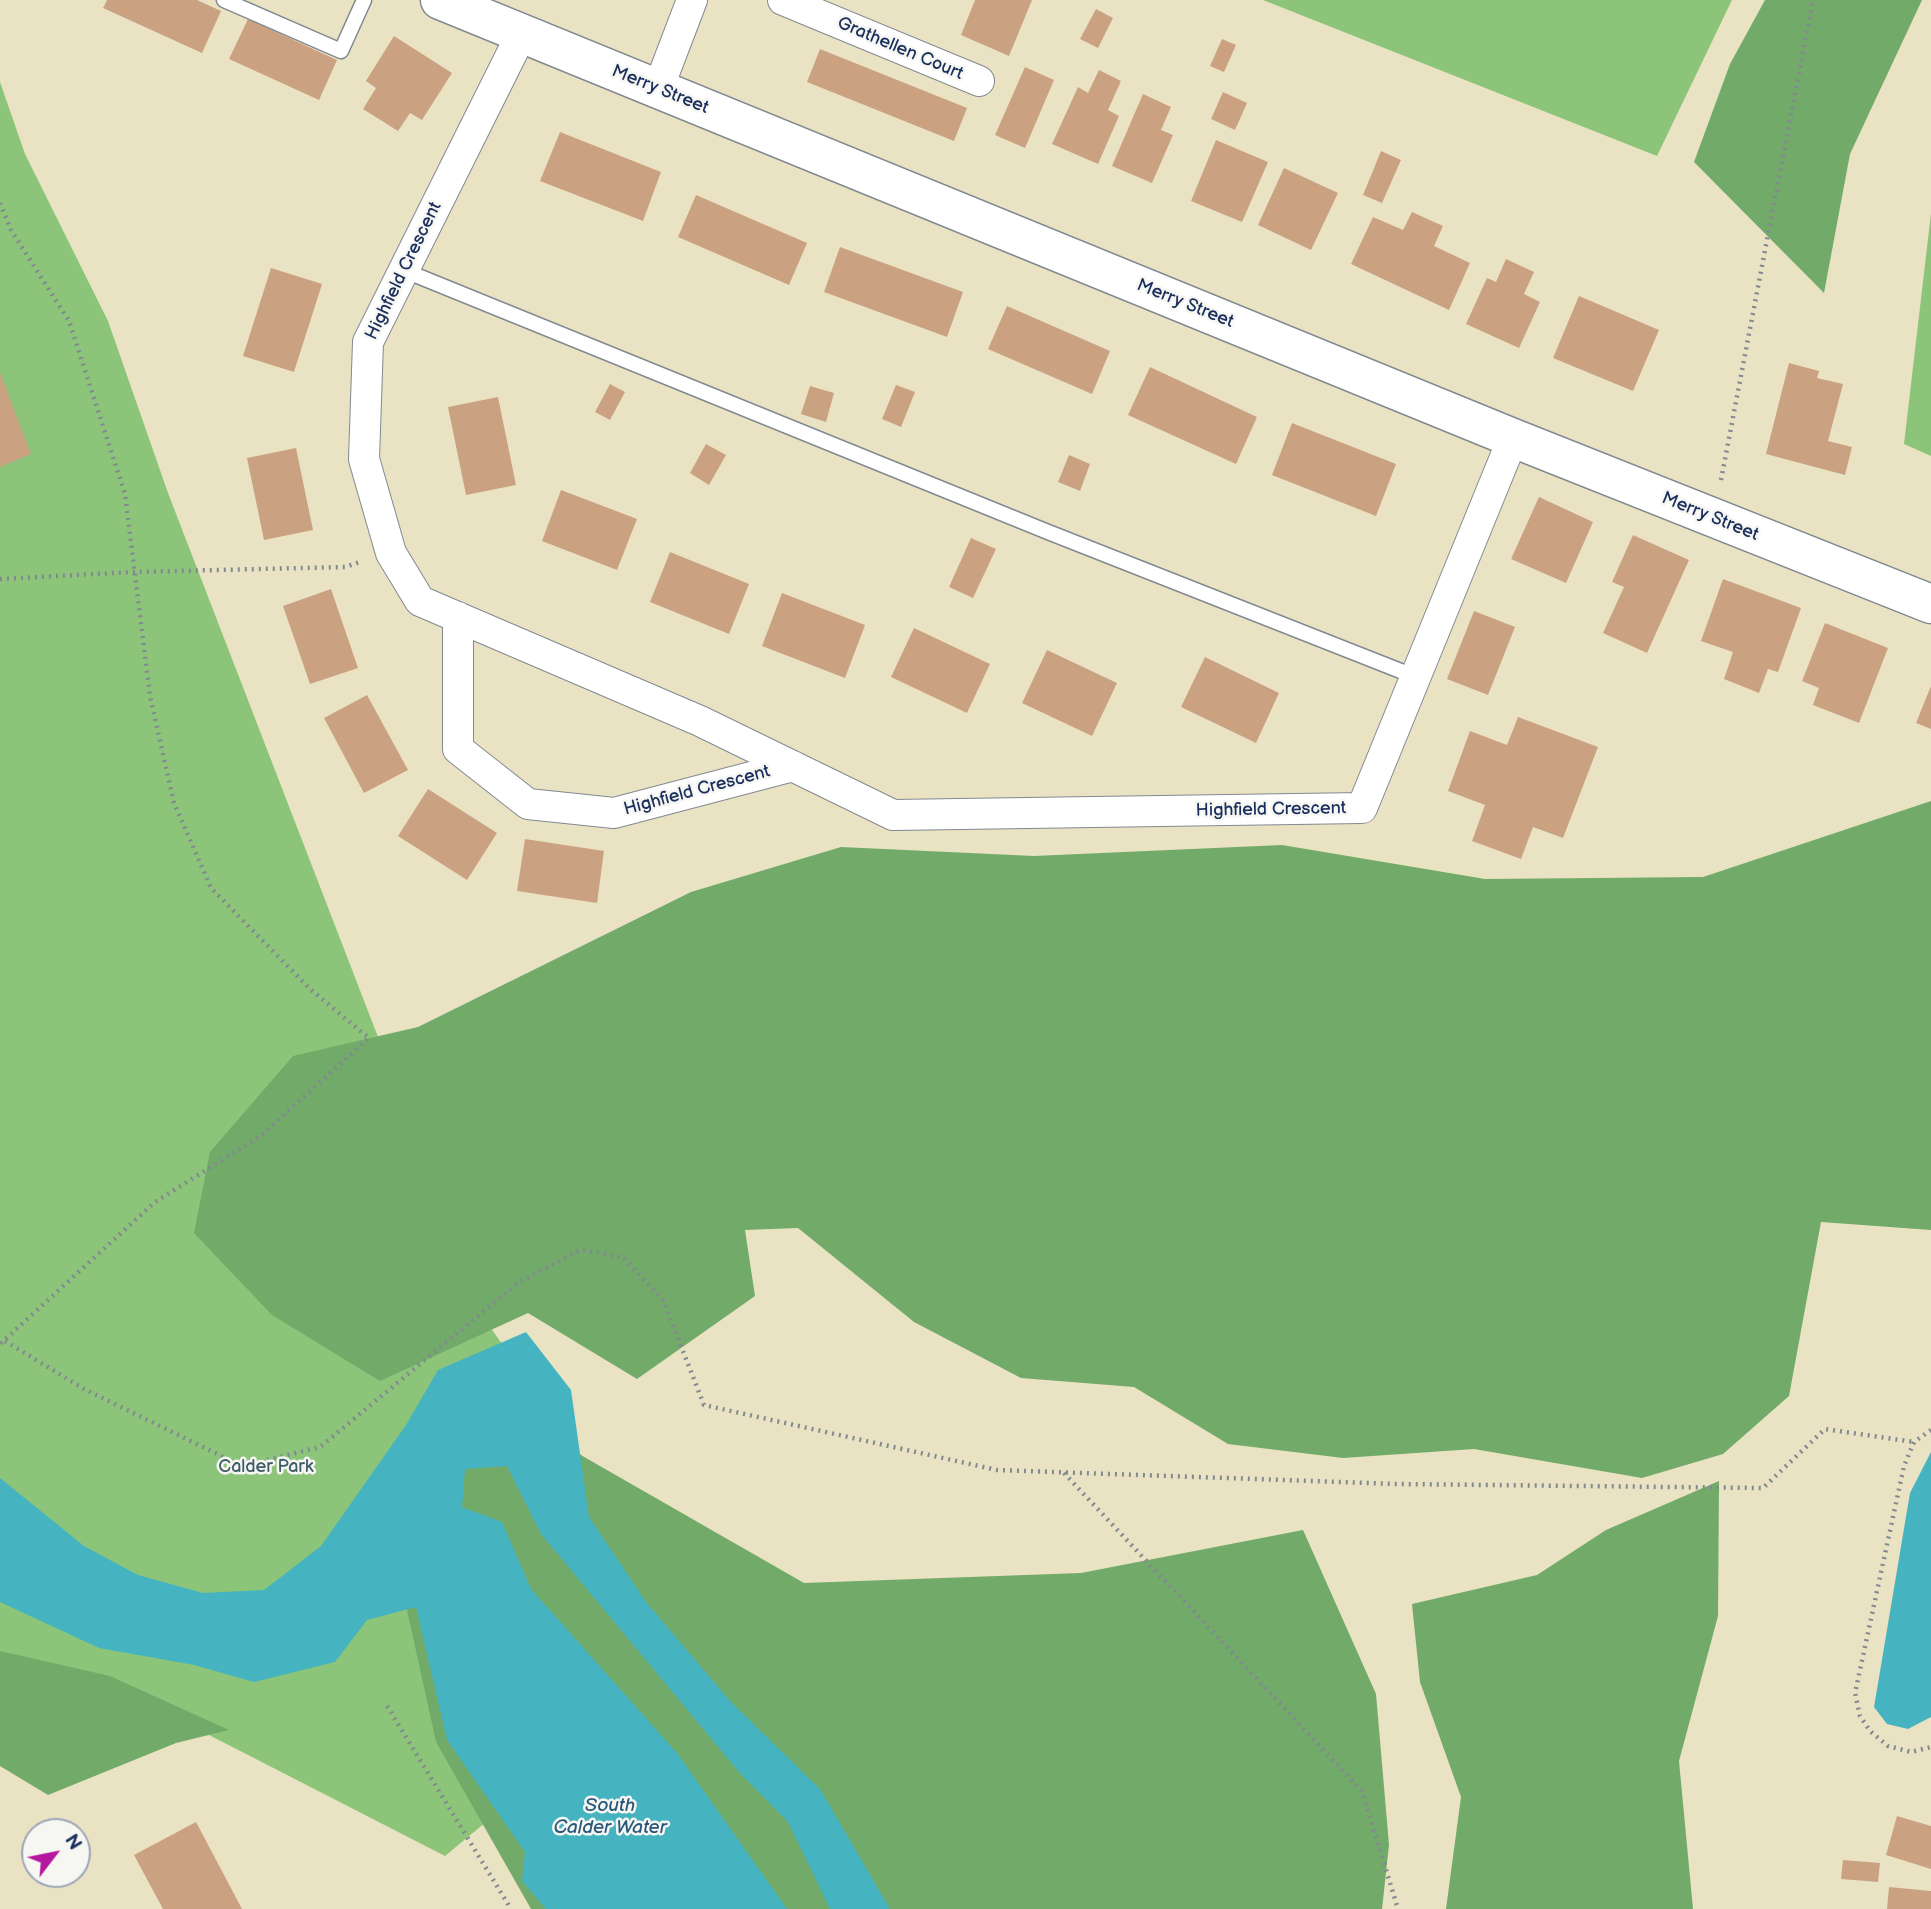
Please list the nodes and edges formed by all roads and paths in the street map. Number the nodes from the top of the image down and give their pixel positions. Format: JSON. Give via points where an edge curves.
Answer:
{"nodes":[{"id":1,"x":224,"y":0,"type":"edge"},
{"id":2,"x":364,"y":0,"type":"edge"},
{"id":3,"x":440,"y":0,"type":"edge"},
{"id":4,"x":692,"y":0,"type":"edge"},
{"id":5,"x":783,"y":0,"type":"edge"},
{"id":6,"x":1813,"y":0,"type":"edge"},
{"id":7,"x":522,"y":33,"type":"junction"},
{"id":8,"x":979,"y":81,"type":"dead end"},
{"id":9,"x":658,"y":89,"type":"junction"},
{"id":10,"x":0,"y":203,"type":"edge"},
{"id":11,"x":403,"y":270,"type":"junction"},
{"id":12,"x":1513,"y":438,"type":"junction"},
{"id":13,"x":1714,"y":518,"type":"junction"},
{"id":14,"x":391,"y":553,"type":"junction"},
{"id":15,"x":133,"y":572,"type":"junction"},
{"id":16,"x":0,"y":579,"type":"edge"},
{"id":17,"x":1931,"y":604,"type":"edge"},
{"id":18,"x":458,"y":617,"type":"junction"},
{"id":19,"x":1416,"y":677,"type":"junction"},
{"id":20,"x":793,"y":766,"type":"junction"},
{"id":21,"x":2,"y":1342,"type":"edge"},
{"id":22,"x":1931,"y":1430,"type":"edge"},
{"id":23,"x":1914,"y":1442,"type":"junction"},
{"id":24,"x":1063,"y":1472,"type":"junction"},
{"id":25,"x":387,"y":1706,"type":"dead end"},
{"id":26,"x":1931,"y":1746,"type":"edge"},
{"id":27,"x":511,"y":1909,"type":"edge"},
{"id":28,"x":1398,"y":1909,"type":"edge"}],
"edges":[{"from":1,"to":2,"type":"lane","via":[[341,51]]},
{"from":3,"to":7,"type":"main road","name":"Merry Street"},
{"from":4,"to":9,"type":"street"},
{"from":5,"to":8,"type":"street","name":"Grathellen Court"},
{"from":6,"to":13,"type":"path"},
{"from":7,"to":9,"type":"main road","name":"Merry Street"},
{"from":7,"to":11,"type":"street","name":"Highfield Crescent"},
{"from":9,"to":12,"type":"main road","name":"Merry Street"},
{"from":10,"to":15,"type":"path","via":[[11,230],[69,321],[125,494]]},
{"from":11,"to":14,"type":"street","name":"Highfield Crescent","via":[[368,342],[364,459]]},
{"from":11,"to":19,"type":"lane"},
{"from":12,"to":13,"type":"main road","name":"Merry Street"},
{"from":12,"to":19,"type":"street","name":"Highfield Crescent"},
{"from":13,"to":17,"type":"main road","name":"Merry Street"},
{"from":14,"to":15,"type":"path","via":[[345,567]]},
{"from":14,"to":18,"type":"street","name":"Highfield Crescent","via":[[420,601]]},
{"from":15,"to":16,"type":"path"},
{"from":15,"to":21,"type":"path","via":[[150,696],[174,803],[211,888],[310,989],[369,1038],[259,1137],[155,1202]]},
{"from":18,"to":20,"type":"street","name":"Highfield Crescent"},
{"from":18,"to":20,"type":"street","name":"Highfield Crescent","via":[[458,749],[528,804],[614,813]]},
{"from":19,"to":20,"type":"street","name":"Highfield Crescent","via":[[1362,808],[893,815]]},
{"from":21,"to":24,"type":"path","via":[[84,1389],[242,1466],[320,1447],[519,1282],[580,1250],[624,1257],[663,1300],[704,1405],[997,1470]]},
{"from":22,"to":23,"type":"path"},
{"from":23,"to":24,"type":"path","via":[[1825,1429],[1763,1488],[1397,1484]]},
{"from":23,"to":26,"type":"path","via":[[1904,1466],[1855,1693],[1860,1716],[1888,1746],[1911,1752]]},
{"from":24,"to":28,"type":"path","via":[[1362,1791]]},
{"from":25,"to":27,"type":"path"}]}
